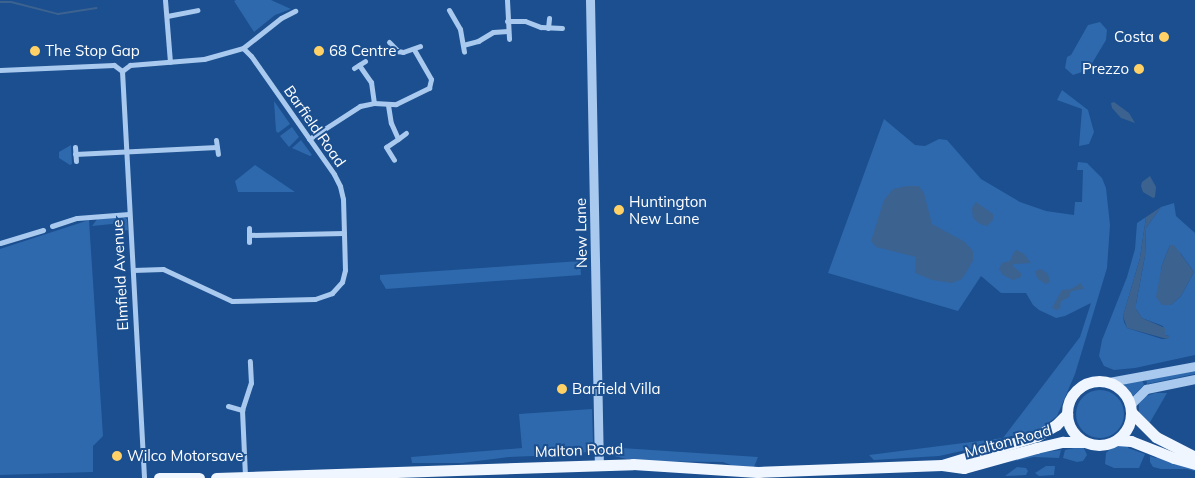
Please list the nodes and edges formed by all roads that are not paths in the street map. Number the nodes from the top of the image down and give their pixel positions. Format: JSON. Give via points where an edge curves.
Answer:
{"nodes":[{"id":1,"x":165,"y":0,"type":"edge"},
{"id":2,"x":508,"y":0,"type":"edge"},
{"id":3,"x":590,"y":0,"type":"edge"},
{"id":4,"x":197,"y":10,"type":"dead end"},
{"id":5,"x":449,"y":10,"type":"dead end"},
{"id":6,"x":295,"y":11,"type":"dead end"},
{"id":7,"x":167,"y":16,"type":"junction"},
{"id":8,"x":549,"y":18,"type":"dead end"},
{"id":9,"x":507,"y":21,"type":"junction"},
{"id":10,"x":548,"y":28,"type":"junction"},
{"id":11,"x":562,"y":28,"type":"dead end"},
{"id":12,"x":508,"y":31,"type":"junction"},
{"id":13,"x":509,"y":39,"type":"dead end"},
{"id":14,"x":388,"y":42,"type":"dead end"},
{"id":15,"x":463,"y":45,"type":"junction"},
{"id":16,"x":420,"y":46,"type":"dead end"},
{"id":17,"x":243,"y":48,"type":"junction"},
{"id":18,"x":414,"y":49,"type":"junction"},
{"id":19,"x":464,"y":52,"type":"dead end"},
{"id":20,"x":365,"y":61,"type":"dead end"},
{"id":21,"x":170,"y":62,"type":"junction"},
{"id":22,"x":360,"y":64,"type":"junction"},
{"id":23,"x":354,"y":68,"type":"dead end"},
{"id":24,"x":0,"y":70,"type":"edge"},
{"id":25,"x":122,"y":71,"type":"junction"},
{"id":26,"x":374,"y":103,"type":"junction"},
{"id":27,"x":388,"y":105,"type":"junction"},
{"id":28,"x":406,"y":133,"type":"dead end"},
{"id":29,"x":398,"y":139,"type":"junction"},
{"id":30,"x":216,"y":140,"type":"dead end"},
{"id":31,"x":309,"y":140,"type":"junction"},
{"id":32,"x":75,"y":146,"type":"dead end"},
{"id":33,"x":217,"y":146,"type":"junction"},
{"id":34,"x":127,"y":151,"type":"junction"},
{"id":35,"x":75,"y":154,"type":"junction"},
{"id":36,"x":218,"y":154,"type":"dead end"},
{"id":37,"x":394,"y":160,"type":"dead end"},
{"id":38,"x":76,"y":161,"type":"dead end"},
{"id":39,"x":129,"y":214,"type":"junction"},
{"id":40,"x":52,"y":226,"type":"dead end"},
{"id":41,"x":249,"y":228,"type":"dead end"},
{"id":42,"x":43,"y":230,"type":"dead end"},
{"id":43,"x":344,"y":233,"type":"junction"},
{"id":44,"x":249,"y":235,"type":"junction"},
{"id":45,"x":249,"y":242,"type":"dead end"},
{"id":46,"x":0,"y":243,"type":"edge"},
{"id":47,"x":133,"y":270,"type":"junction"},
{"id":48,"x":250,"y":361,"type":"dead end"},
{"id":49,"x":1195,"y":366,"type":"edge"},
{"id":50,"x":1195,"y":379,"type":"edge"},
{"id":51,"x":1109,"y":382,"type":"junction"},
{"id":52,"x":228,"y":406,"type":"dead end"},
{"id":53,"x":1131,"y":408,"type":"junction"},
{"id":54,"x":242,"y":410,"type":"junction"},
{"id":55,"x":1067,"y":414,"type":"junction"},
{"id":56,"x":1117,"y":440,"type":"junction"},
{"id":57,"x":1082,"y":442,"type":"junction"},
{"id":58,"x":1195,"y":457,"type":"edge"},
{"id":59,"x":599,"y":464,"type":"junction"},
{"id":60,"x":1195,"y":464,"type":"edge"},
{"id":61,"x":942,"y":465,"type":"junction"},
{"id":62,"x":144,"y":478,"type":"edge"},
{"id":63,"x":159,"y":478,"type":"edge"},
{"id":64,"x":199,"y":478,"type":"edge"},
{"id":65,"x":216,"y":478,"type":"edge"},
{"id":66,"x":245,"y":478,"type":"edge"}],
"edges":[{"from":1,"to":7,"type":"street"},
{"from":2,"to":9,"type":"street"},
{"from":3,"to":59,"type":"street","name":"New Lane"},
{"from":4,"to":7,"type":"street"},
{"from":5,"to":15,"type":"street","via":[[460,29]]},
{"from":6,"to":17,"type":"street"},
{"from":7,"to":21,"type":"street"},
{"from":8,"to":10,"type":"street"},
{"from":9,"to":10,"type":"street","via":[[525,21]]},
{"from":9,"to":12,"type":"street"},
{"from":10,"to":11,"type":"street"},
{"from":12,"to":13,"type":"street"},
{"from":12,"to":15,"type":"street","via":[[493,32]]},
{"from":14,"to":18,"type":"street","via":[[398,51]]},
{"from":15,"to":19,"type":"street"},
{"from":16,"to":18,"type":"street"},
{"from":17,"to":21,"type":"street","via":[[204,59]]},
{"from":17,"to":31,"type":"street","name":"Barfield Road"},
{"from":18,"to":27,"type":"street","via":[[432,79],[431,84],[403,102]]},
{"from":20,"to":22,"type":"street"},
{"from":21,"to":25,"type":"street","via":[[130,64]]},
{"from":22,"to":23,"type":"street"},
{"from":22,"to":26,"type":"street","via":[[371,82]]},
{"from":24,"to":25,"type":"street","via":[[114,65]]},
{"from":25,"to":34,"type":"street","name":"Elmfield Avenue"},
{"from":26,"to":27,"type":"street"},
{"from":26,"to":31,"type":"street","via":[[353,110]]},
{"from":27,"to":29,"type":"street"},
{"from":28,"to":29,"type":"street"},
{"from":29,"to":37,"type":"street","via":[[386,147]]},
{"from":30,"to":33,"type":"street"},
{"from":31,"to":43,"type":"street","name":"Barfield Road","via":[[340,186]]},
{"from":32,"to":35,"type":"street"},
{"from":33,"to":34,"type":"street"},
{"from":33,"to":36,"type":"street"},
{"from":34,"to":35,"type":"street"},
{"from":34,"to":39,"type":"street","name":"Elmfield Avenue"},
{"from":35,"to":38,"type":"street"},
{"from":39,"to":40,"type":"street","via":[[77,218]]},
{"from":39,"to":47,"type":"street","name":"Elmfield Avenue"},
{"from":41,"to":44,"type":"street"},
{"from":42,"to":46,"type":"street"},
{"from":43,"to":44,"type":"street"},
{"from":43,"to":47,"type":"street","name":"Barfield Road","via":[[345,270],[338,287],[328,296],[315,299],[232,301],[163,269]]},
{"from":44,"to":45,"type":"street"},
{"from":47,"to":62,"type":"street","name":"Elmfield Avenue"},
{"from":48,"to":54,"type":"street","via":[[251,383]]},
{"from":49,"to":51,"type":"street"},
{"from":50,"to":53,"type":"street","via":[[1146,390]]},
{"from":51,"to":53,"type":"main road","via":[[1122,391]]},
{"from":51,"to":55,"type":"main road","via":[[1096,381],[1078,388],[1068,404]]},
{"from":52,"to":54,"type":"street"},
{"from":53,"to":56,"type":"main road","via":[[1128,428]]},
{"from":53,"to":58,"type":"main road","via":[[1156,437]]},
{"from":54,"to":66,"type":"street"},
{"from":55,"to":57,"type":"main road","via":[[1071,429]]},
{"from":55,"to":61,"type":"main road","name":"Malton Road","via":[[1056,426],[1037,436]]},
{"from":56,"to":57,"type":"main road","via":[[1104,446]]},
{"from":56,"to":60,"type":"main road","via":[[1131,441]]},
{"from":57,"to":61,"type":"main road","name":"Malton Road","via":[[1063,442],[964,468]]},
{"from":59,"to":61,"type":"main road","name":"Malton Road","via":[[758,472]]},
{"from":59,"to":66,"type":"main road","name":"Malton Road"},
{"from":63,"to":64,"type":"main road"},
{"from":65,"to":66,"type":"main road","name":"Malton Road"}]}
